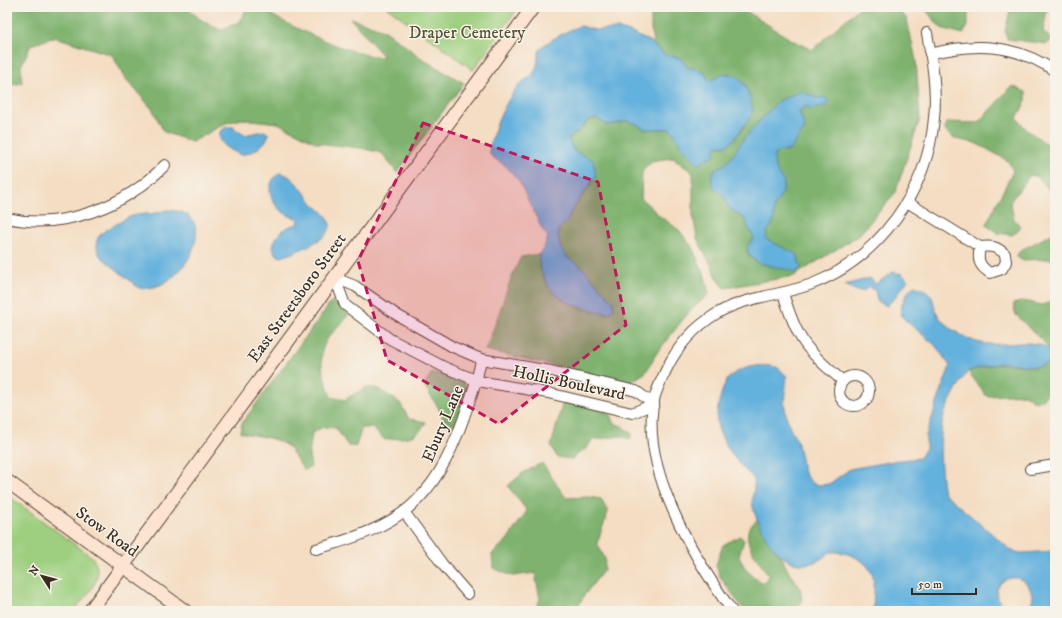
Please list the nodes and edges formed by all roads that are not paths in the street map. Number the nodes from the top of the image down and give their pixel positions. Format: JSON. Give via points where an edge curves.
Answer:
{"nodes":[{"id":1,"x":534,"y":7,"type":"edge"},
{"id":2,"x":927,"y":33,"type":"dead end"},
{"id":3,"x":930,"y":54,"type":"junction"},
{"id":4,"x":1055,"y":71,"type":"edge"},
{"id":5,"x":165,"y":165,"type":"dead end"},
{"id":6,"x":907,"y":202,"type":"junction"},
{"id":7,"x":7,"y":218,"type":"edge"},
{"id":8,"x":980,"y":247,"type":"dead end"},
{"id":9,"x":335,"y":278,"type":"junction"},
{"id":10,"x":783,"y":293,"type":"junction"},
{"id":11,"x":482,"y":359,"type":"junction"},
{"id":12,"x":478,"y":381,"type":"junction"},
{"id":13,"x":843,"y":381,"type":"dead end"},
{"id":14,"x":654,"y":404,"type":"junction"},
{"id":15,"x":1055,"y":465,"type":"edge"},
{"id":16,"x":1030,"y":469,"type":"dead end"},
{"id":17,"x":7,"y":481,"type":"edge"},
{"id":18,"x":404,"y":512,"type":"junction"},
{"id":19,"x":316,"y":548,"type":"dead end"},
{"id":20,"x":123,"y":566,"type":"junction"},
{"id":21,"x":468,"y":594,"type":"dead end"},
{"id":22,"x":90,"y":611,"type":"edge"},
{"id":23,"x":185,"y":611,"type":"edge"},
{"id":24,"x":732,"y":611,"type":"edge"}],
"edges":[{"from":1,"to":9,"type":"main road","name":"East Streetsboro Street"},
{"from":2,"to":3,"type":"street"},
{"from":3,"to":4,"type":"street","via":[[967,46],[1002,48],[1033,58]]},
{"from":3,"to":6,"type":"street","via":[[935,105],[933,130],[924,165]]},
{"from":5,"to":7,"type":"street","via":[[145,184],[113,204],[90,213],[44,221]]},
{"from":6,"to":8,"type":"street"},
{"from":6,"to":10,"type":"street","via":[[885,232],[840,270],[813,284]]},
{"from":9,"to":11,"type":"street","name":"Hollis Boulevard","via":[[355,286],[397,315],[453,347]]},
{"from":9,"to":12,"type":"street","name":"Hollis Boulevard","via":[[345,305],[390,339],[446,368]]},
{"from":9,"to":20,"type":"main road","name":"East Streetsboro Street"},
{"from":10,"to":13,"type":"street","via":[[794,327],[804,344],[819,362]]},
{"from":10,"to":14,"type":"street","via":[[730,306],[693,332],[671,360],[660,382]]},
{"from":11,"to":12,"type":"street","name":"Ebury Lane"},
{"from":11,"to":14,"type":"street","name":"Hollis Boulevard","via":[[551,371],[636,392]]},
{"from":12,"to":14,"type":"street","name":"Hollis Boulevard","via":[[548,393],[632,413]]},
{"from":12,"to":18,"type":"street","name":"Ebury Lane","via":[[447,461],[426,491]]},
{"from":14,"to":24,"type":"street","via":[[653,437],[656,464],[668,496],[691,546]]},
{"from":15,"to":16,"type":"street"},
{"from":17,"to":20,"type":"main road","name":"Stow Road"},
{"from":18,"to":19,"type":"street","name":"Ebury Lane","via":[[374,531]]},
{"from":18,"to":21,"type":"street"},
{"from":20,"to":22,"type":"main road","name":"East Streetsboro Street"},
{"from":20,"to":23,"type":"main road","name":"Stow Road"}]}
